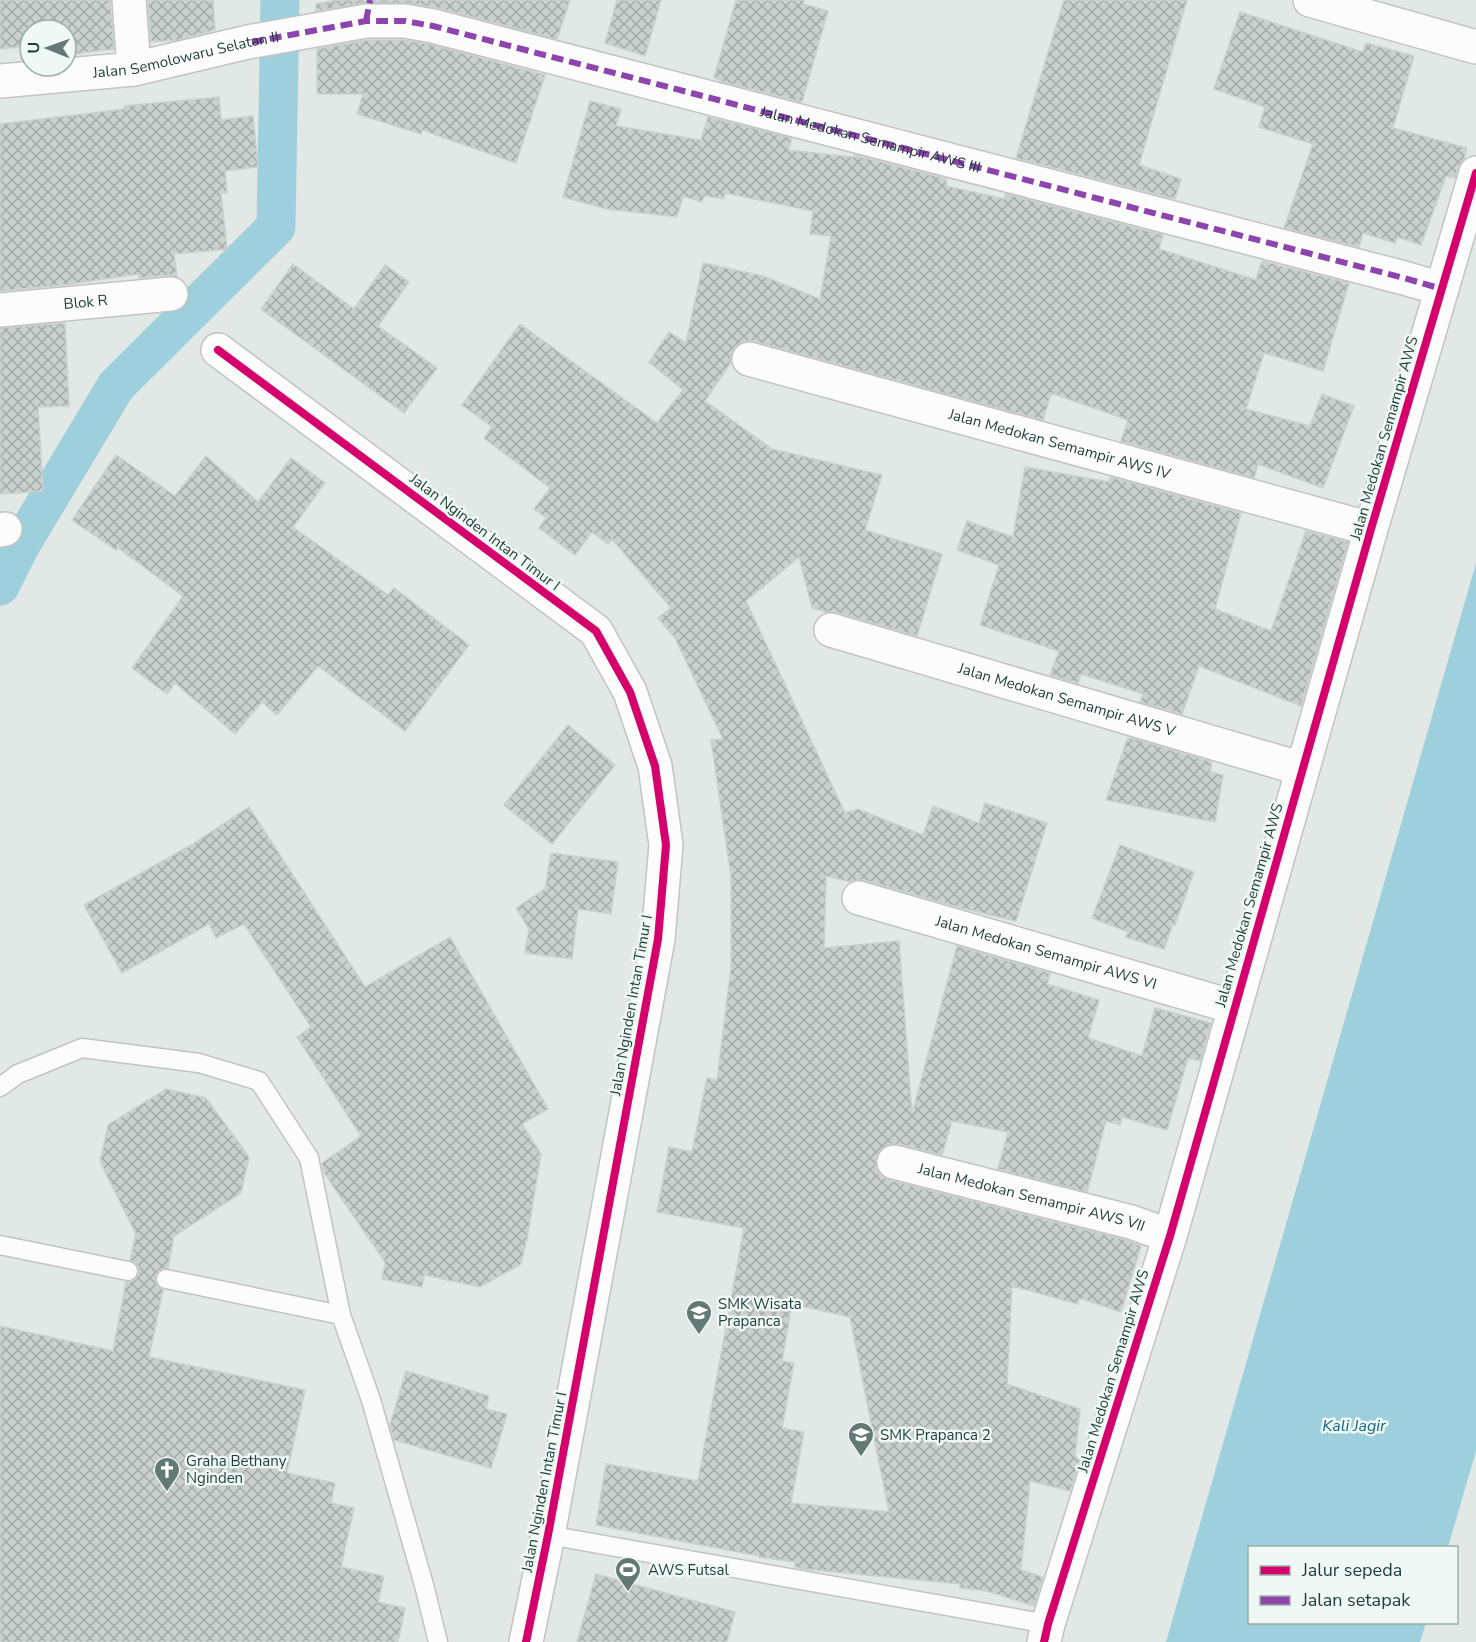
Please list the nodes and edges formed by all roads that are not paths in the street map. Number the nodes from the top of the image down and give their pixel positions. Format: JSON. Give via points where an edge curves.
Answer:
{"nodes":[{"id":1,"x":129,"y":0,"type":"edge"},
{"id":2,"x":1310,"y":0,"type":"edge"},
{"id":3,"x":368,"y":10,"type":"edge"},
{"id":4,"x":297,"y":33,"type":"joint"},
{"id":5,"x":1476,"y":47,"type":"edge"},
{"id":6,"x":134,"y":69,"type":"junction"},
{"id":7,"x":0,"y":81,"type":"edge"},
{"id":8,"x":1476,"y":173,"type":"edge"},
{"id":9,"x":1442,"y":289,"type":"junction"},
{"id":10,"x":171,"y":294,"type":"dead end"},
{"id":11,"x":0,"y":310,"type":"edge"},
{"id":12,"x":218,"y":350,"type":"dead end"},
{"id":13,"x":749,"y":359,"type":"dead end"},
{"id":14,"x":1371,"y":530,"type":"junction"},
{"id":15,"x":831,"y":630,"type":"dead end"},
{"id":16,"x":1302,"y":769,"type":"junction"},
{"id":17,"x":859,"y":898,"type":"dead end"},
{"id":18,"x":1234,"y":1007,"type":"junction"},
{"id":19,"x":0,"y":1087,"type":"edge"},
{"id":20,"x":894,"y":1162,"type":"dead end"},
{"id":21,"x":1170,"y":1236,"type":"junction"},
{"id":22,"x":0,"y":1245,"type":"edge"},
{"id":23,"x":128,"y":1271,"type":"dead end"},
{"id":24,"x":166,"y":1279,"type":"dead end"},
{"id":25,"x":341,"y":1315,"type":"junction"},
{"id":26,"x":548,"y":1535,"type":"junction"},
{"id":27,"x":1046,"y":1633,"type":"edge"},
{"id":28,"x":438,"y":1642,"type":"edge"},
{"id":29,"x":526,"y":1642,"type":"edge"}],
"edges":[{"from":1,"to":6,"type":"street"},
{"from":2,"to":5,"type":"street"},
{"from":3,"to":4,"type":"street","name":"Jalan Medokan Semampir AWS III"},
{"from":3,"to":9,"type":"street","name":"Jalan Medokan Semampir AWS III"},
{"from":4,"to":6,"type":"street","name":"Jalan Semolowaru Selatan II"},
{"from":6,"to":7,"type":"street","name":"Jalan Semolowaru Selatan II"},
{"from":8,"to":9,"type":"street","name":"Jalan Medokan Semampir AWS"},
{"from":9,"to":14,"type":"street","name":"Jalan Medokan Semampir AWS"},
{"from":10,"to":11,"type":"street","name":"Blok R"},
{"from":12,"to":26,"type":"street","name":"Jalan Nginden Intan Timur I","via":[[596,630],[630,692],[656,766],[666,845],[658,939]]},
{"from":13,"to":14,"type":"street","name":"Jalan Medokan Semampir AWS IV"},
{"from":14,"to":16,"type":"street","name":"Jalan Medokan Semampir AWS"},
{"from":15,"to":16,"type":"street","name":"Jalan Medokan Semampir AWS V"},
{"from":16,"to":18,"type":"street","name":"Jalan Medokan Semampir AWS"},
{"from":17,"to":18,"type":"street","name":"Jalan Medokan Semampir AWS VI"},
{"from":18,"to":21,"type":"street","name":"Jalan Medokan Semampir AWS"},
{"from":19,"to":25,"type":"lane","via":[[18,1074],[82,1048],[199,1063],[259,1081],[309,1158]]},
{"from":20,"to":21,"type":"street","name":"Jalan Medokan Semampir AWS VII","via":[[1131,1222]]},
{"from":21,"to":27,"type":"street","name":"Jalan Medokan Semampir AWS"},
{"from":22,"to":23,"type":"lane"},
{"from":24,"to":25,"type":"lane"},
{"from":25,"to":28,"type":"lane","via":[[371,1400]]},
{"from":26,"to":27,"type":"lane"},
{"from":26,"to":29,"type":"street","name":"Jalan Nginden Intan Timur I"}]}
